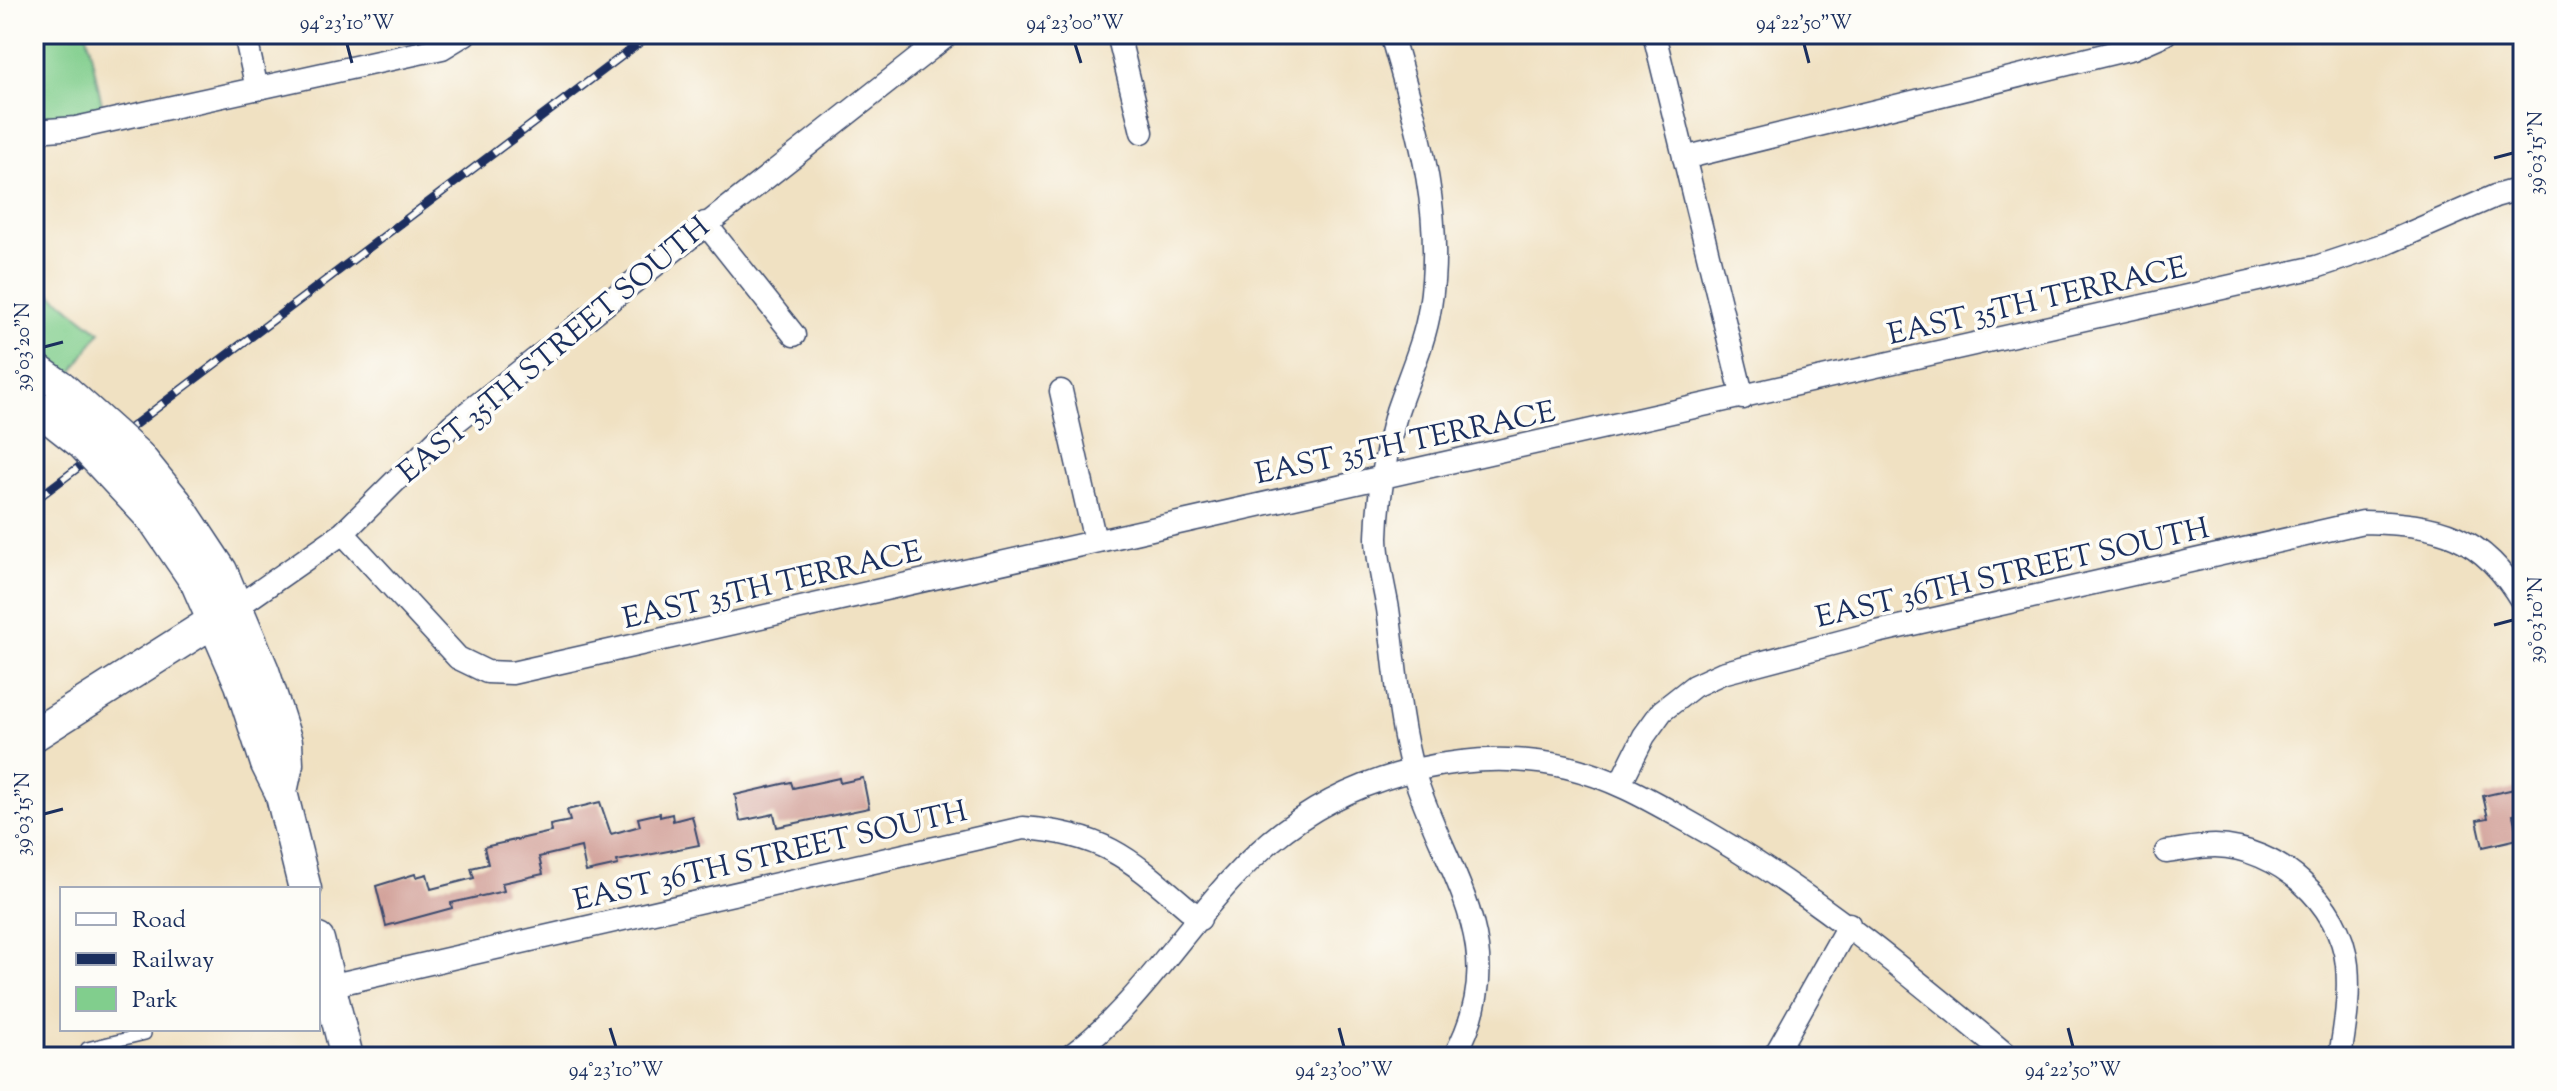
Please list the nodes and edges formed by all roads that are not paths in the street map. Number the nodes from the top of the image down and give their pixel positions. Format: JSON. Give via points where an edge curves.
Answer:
{"nodes":[{"id":1,"x":245,"y":34,"type":"edge"},
{"id":2,"x":465,"y":34,"type":"edge"},
{"id":3,"x":949,"y":34,"type":"edge"},
{"id":4,"x":1118,"y":34,"type":"edge"},
{"id":5,"x":1391,"y":34,"type":"edge"},
{"id":6,"x":1654,"y":34,"type":"edge"},
{"id":7,"x":2165,"y":34,"type":"edge"},
{"id":8,"x":257,"y":89,"type":"junction"},
{"id":9,"x":34,"y":131,"type":"edge"},
{"id":10,"x":1142,"y":132,"type":"dead end"},
{"id":11,"x":1684,"y":158,"type":"junction"},
{"id":12,"x":2523,"y":188,"type":"edge"},
{"id":13,"x":705,"y":223,"type":"junction"},
{"id":14,"x":794,"y":335,"type":"dead end"},
{"id":15,"x":34,"y":368,"type":"edge"},
{"id":16,"x":1061,"y":391,"type":"dead end"},
{"id":17,"x":1743,"y":398,"type":"junction"},
{"id":18,"x":34,"y":406,"type":"edge"},
{"id":19,"x":1385,"y":477,"type":"junction"},
{"id":20,"x":165,"y":511,"type":"junction"},
{"id":21,"x":343,"y":533,"type":"junction"},
{"id":22,"x":1095,"y":541,"type":"junction"},
{"id":23,"x":2523,"y":603,"type":"edge"},
{"id":24,"x":226,"y":613,"type":"junction"},
{"id":25,"x":34,"y":735,"type":"edge"},
{"id":26,"x":1413,"y":769,"type":"junction"},
{"id":27,"x":1620,"y":784,"type":"junction"},
{"id":28,"x":2166,"y":852,"type":"dead end"},
{"id":29,"x":305,"y":887,"type":"edge"},
{"id":30,"x":1200,"y":919,"type":"junction"},
{"id":31,"x":1849,"y":924,"type":"junction"},
{"id":32,"x":320,"y":948,"type":"edge"},
{"id":33,"x":329,"y":986,"type":"junction"},
{"id":34,"x":144,"y":1031,"type":"edge"},
{"id":35,"x":89,"y":1057,"type":"edge"},
{"id":36,"x":347,"y":1057,"type":"edge"},
{"id":37,"x":1069,"y":1057,"type":"edge"},
{"id":38,"x":1454,"y":1057,"type":"edge"},
{"id":39,"x":1774,"y":1057,"type":"edge"},
{"id":40,"x":2009,"y":1057,"type":"edge"},
{"id":41,"x":2340,"y":1057,"type":"edge"}],
"edges":[{"from":1,"to":8,"type":"street"},
{"from":2,"to":8,"type":"street","via":[[442,48]]},
{"from":3,"to":13,"type":"street","name":"EAST 35TH STREET SOUTH"},
{"from":4,"to":10,"type":"street"},
{"from":5,"to":19,"type":"street","via":[[1433,195],[1436,246],[1430,310],[1396,416]]},
{"from":6,"to":11,"type":"street"},
{"from":7,"to":11,"type":"street","via":[[2133,48]]},
{"from":8,"to":9,"type":"street","via":[[76,128]]},
{"from":11,"to":17,"type":"street"},
{"from":12,"to":17,"type":"street","name":"EAST 35TH TERRACE","via":[[2316,267]]},
{"from":13,"to":14,"type":"street"},
{"from":13,"to":21,"type":"street","name":"EAST 35TH STREET SOUTH","via":[[453,424]]},
{"from":15,"to":20,"type":"main road","bridge":true,"via":[[128,447]]},
{"from":16,"to":22,"type":"street"},
{"from":17,"to":19,"type":"street","name":"EAST 35TH TERRACE"},
{"from":18,"to":20,"type":"main road","bridge":true},
{"from":19,"to":22,"type":"street","name":"EAST 35TH TERRACE"},
{"from":19,"to":26,"type":"street","via":[[1377,538]]},
{"from":20,"to":24,"type":"main road","via":[[204,541]]},
{"from":21,"to":22,"type":"street","name":"EAST 35TH TERRACE","via":[[458,658],[487,672],[512,673]]},
{"from":21,"to":24,"type":"street","name":"EAST 35TH STREET SOUTH"},
{"from":23,"to":27,"type":"street","name":"EAST 36TH STREET SOUTH","via":[[2512,583],[2466,543],[2419,524],[2363,522],[1877,632],[1722,673],[1662,711]]},
{"from":24,"to":25,"type":"main road","name":"EAST 35TH STREET SOUTH"},
{"from":24,"to":29,"type":"main road","via":[[263,671],[286,742],[281,792]]},
{"from":26,"to":27,"type":"street","via":[[1510,760],[1566,767]]},
{"from":26,"to":30,"type":"street","via":[[1343,795],[1288,827],[1252,856]]},
{"from":26,"to":38,"type":"street","via":[[1466,897],[1477,938],[1478,998]]},
{"from":27,"to":31,"type":"street","via":[[1732,845]]},
{"from":28,"to":41,"type":"street","via":[[2216,846],[2264,857],[2305,884],[2334,924],[2347,961],[2349,1000]]},
{"from":30,"to":33,"type":"street","name":"EAST 36TH STREET SOUTH","via":[[1104,845],[1065,831],[1023,828]]},
{"from":30,"to":37,"type":"street","via":[[1127,1007]]},
{"from":31,"to":39,"type":"street"},
{"from":31,"to":40,"type":"street"},
{"from":32,"to":33,"type":"main road"},
{"from":33,"to":36,"type":"main road"},
{"from":34,"to":35,"type":"lane","via":[[87,1048]]}]}
